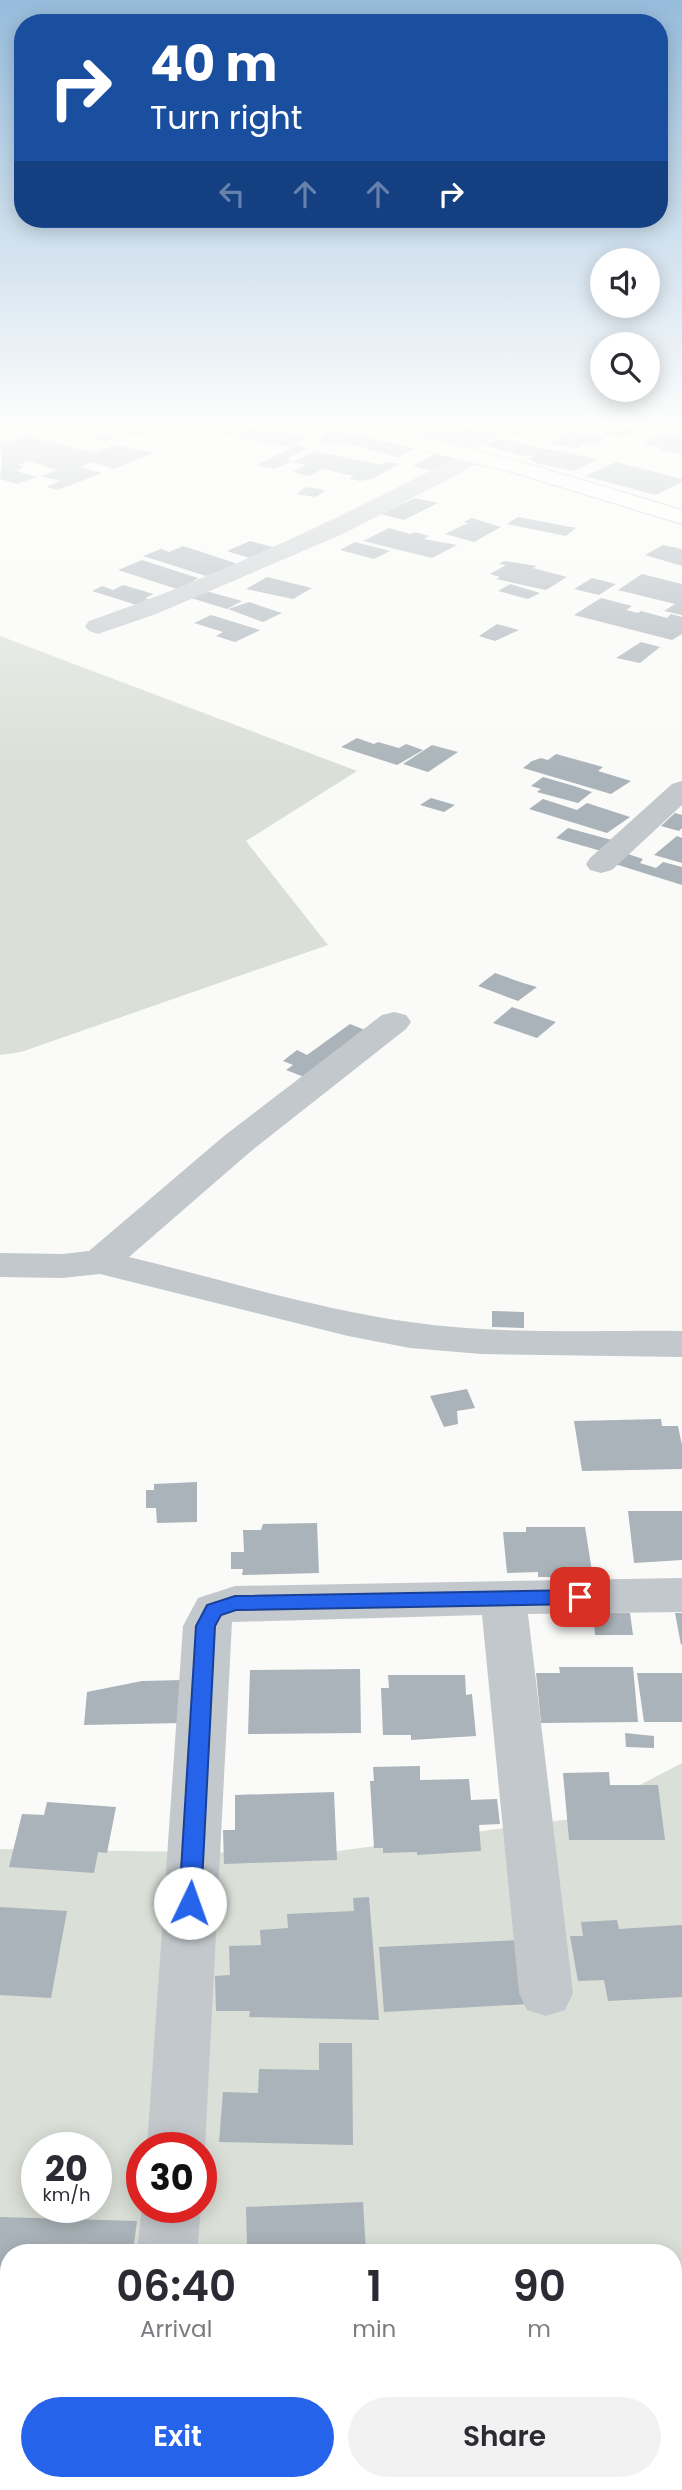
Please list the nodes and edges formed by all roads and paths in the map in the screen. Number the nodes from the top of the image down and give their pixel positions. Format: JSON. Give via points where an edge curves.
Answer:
{"nodes":[{"id":1,"x":311,"y":539,"type":"edge"},
{"id":2,"x":98,"y":626,"type":"dead end"},
{"id":3,"x":682,"y":790,"type":"edge"},
{"id":4,"x":601,"y":864,"type":"dead end"},
{"id":5,"x":394,"y":1022,"type":"dead end"},
{"id":6,"x":100,"y":1262,"type":"junction"},
{"id":7,"x":0,"y":1265,"type":"edge"},
{"id":8,"x":682,"y":1344,"type":"edge"},
{"id":9,"x":682,"y":1595,"type":"edge"},
{"id":10,"x":503,"y":1598,"type":"junction"},
{"id":11,"x":546,"y":1993,"type":"dead end"},
{"id":12,"x":177,"y":2132,"type":"edge"},
{"id":13,"x":170,"y":2223,"type":"edge"},
{"id":14,"x":168,"y":2244,"type":"edge"}],
"edges":[{"from":1,"to":2,"type":"street"},
{"from":3,"to":4,"type":"street"},
{"from":5,"to":6,"type":"street","via":[[237,1144]]},
{"from":6,"to":7,"type":"street"},
{"from":6,"to":8,"type":"street","via":[[410,1335],[481,1341]]},
{"from":9,"to":10,"type":"street"},
{"from":10,"to":11,"type":"street"},
{"from":10,"to":12,"type":"street","via":[[235,1603],[214,1610],[205,1626]]},
{"from":13,"to":14,"type":"street"}]}
